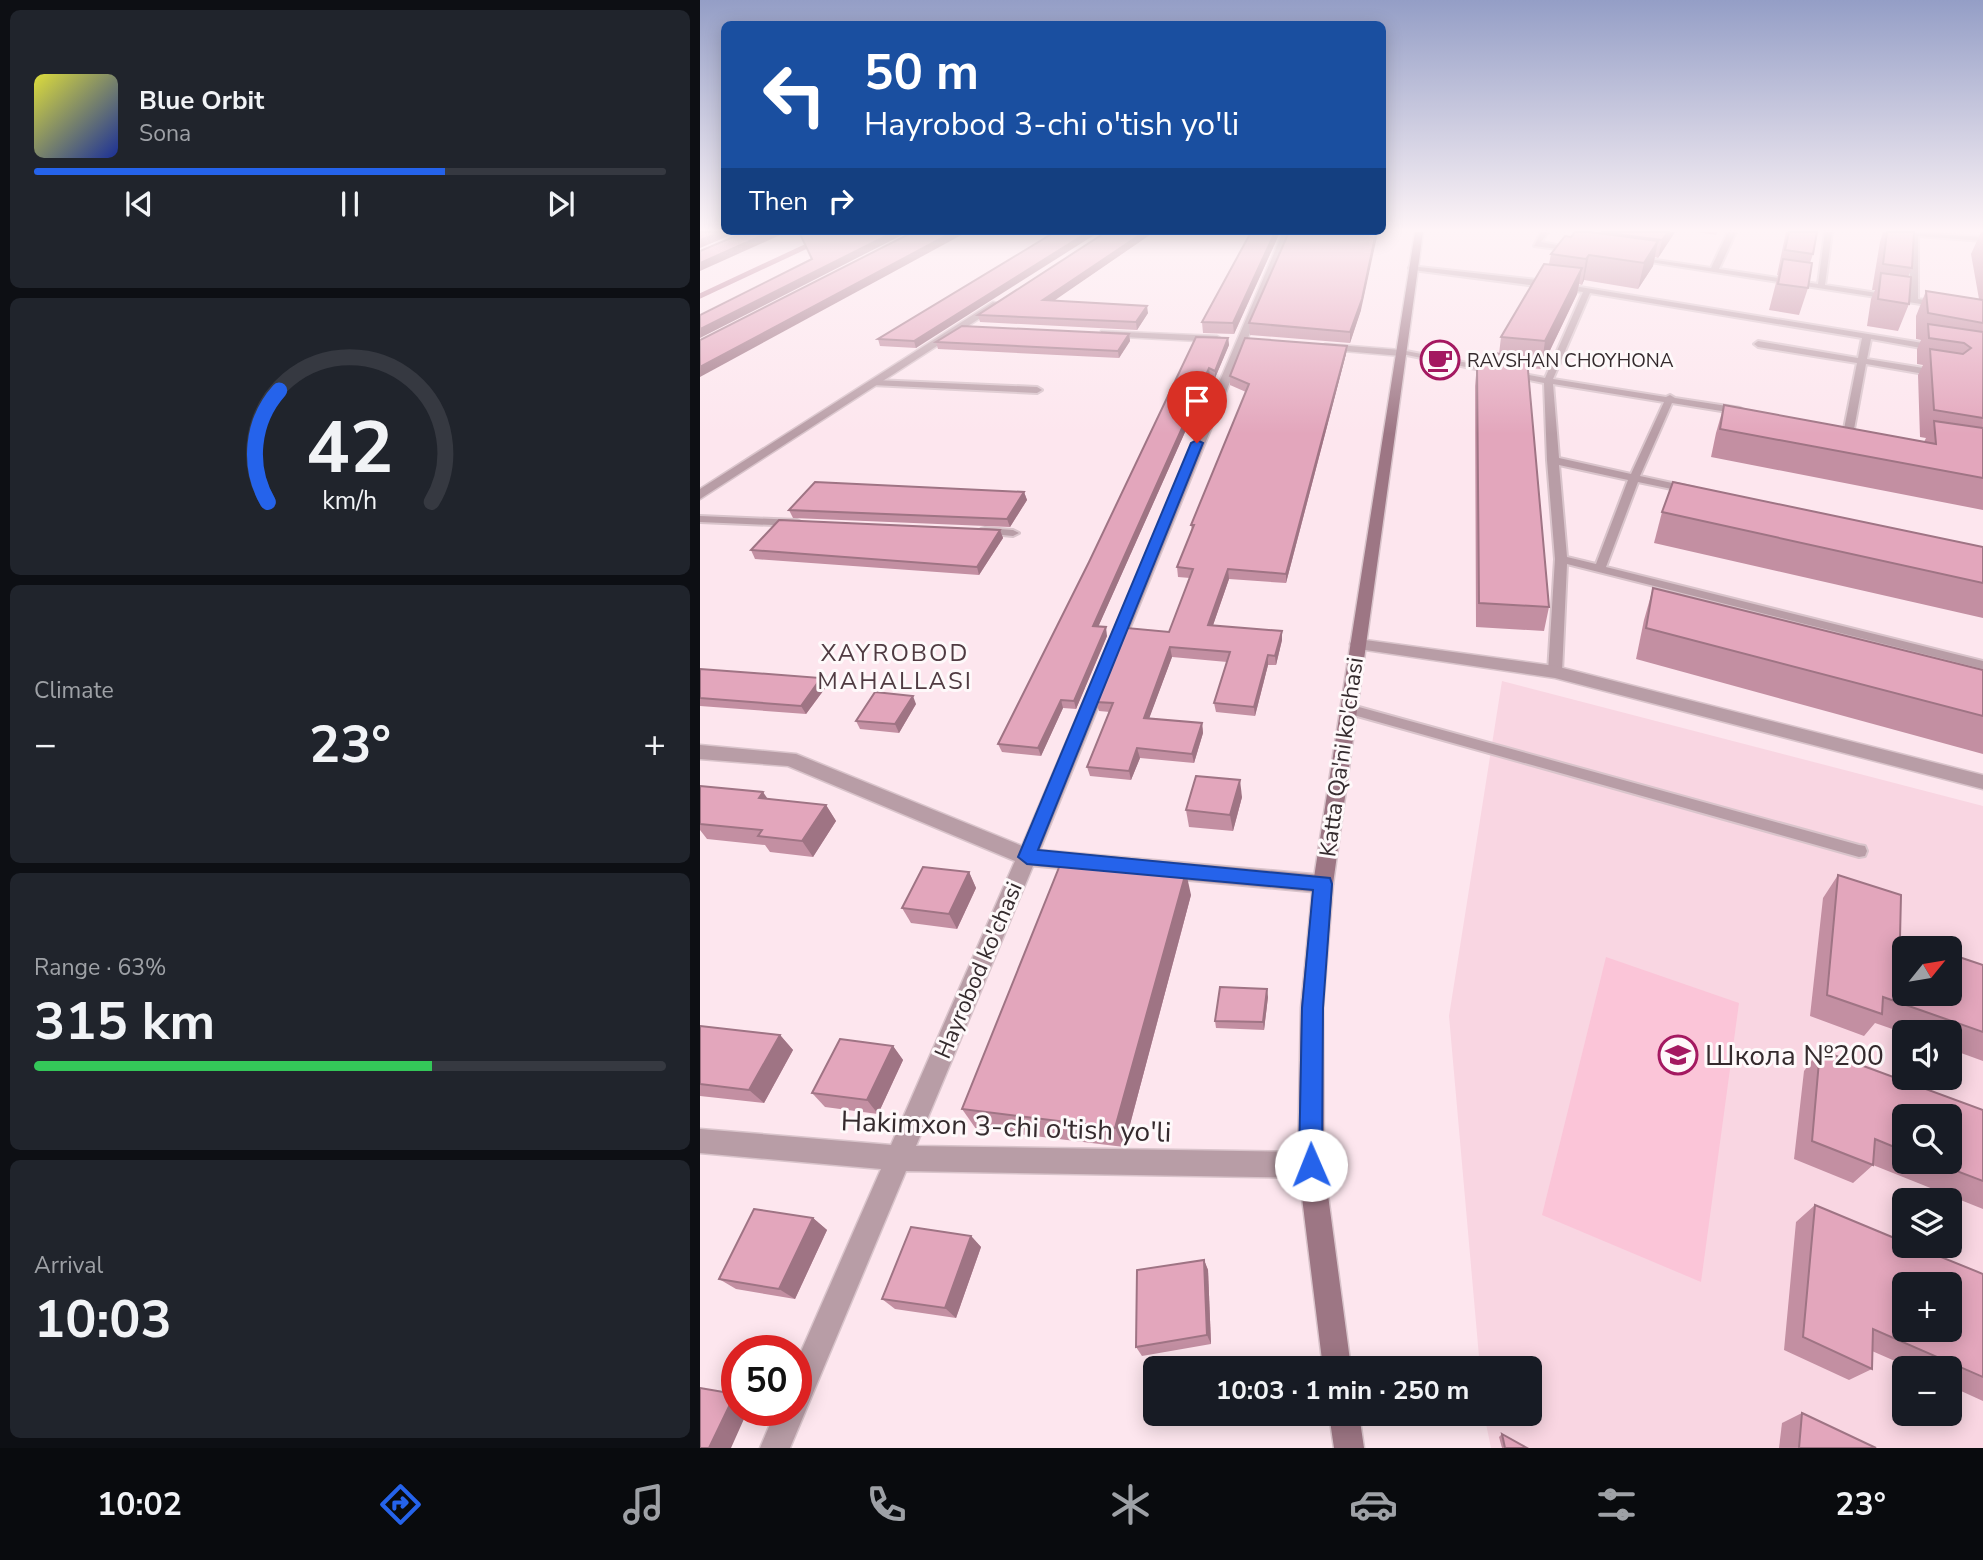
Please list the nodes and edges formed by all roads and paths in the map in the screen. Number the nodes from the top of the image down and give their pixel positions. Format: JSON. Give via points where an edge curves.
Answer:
{"nodes":[{"id":1,"x":1005,"y":300,"type":"edge"},
{"id":2,"x":1261,"y":300,"type":"edge"},
{"id":3,"x":1409,"y":300,"type":"edge"},
{"id":4,"x":1583,"y":300,"type":"edge"},
{"id":5,"x":1640,"y":300,"type":"edge"},
{"id":6,"x":1904,"y":300,"type":"edge"},
{"id":7,"x":1914,"y":301,"type":"joint"},
{"id":8,"x":1955,"y":307,"type":"edge"},
{"id":9,"x":962,"y":327,"type":"junction"},
{"id":10,"x":989,"y":328,"type":"edge"},
{"id":11,"x":1087,"y":332,"type":"edge"},
{"id":12,"x":1867,"y":336,"type":"junction"},
{"id":13,"x":1246,"y":340,"type":"junction"},
{"id":14,"x":1758,"y":344,"type":"dead end"},
{"id":15,"x":1307,"y":345,"type":"edge"},
{"id":16,"x":1944,"y":349,"type":"edge"},
{"id":17,"x":1401,"y":353,"type":"junction"},
{"id":18,"x":1860,"y":360,"type":"junction"},
{"id":19,"x":1951,"y":375,"type":"edge"},
{"id":20,"x":1548,"y":381,"type":"junction"},
{"id":21,"x":875,"y":383,"type":"junction"},
{"id":22,"x":1037,"y":390,"type":"dead end"},
{"id":23,"x":1670,"y":398,"type":"junction"},
{"id":24,"x":1752,"y":413,"type":"edge"},
{"id":25,"x":1835,"y":427,"type":"edge"},
{"id":26,"x":1849,"y":429,"type":"junction"},
{"id":27,"x":1862,"y":432,"type":"edge"},
{"id":28,"x":1552,"y":460,"type":"junction"},
{"id":29,"x":1634,"y":478,"type":"junction"},
{"id":30,"x":1702,"y":492,"type":"edge"},
{"id":31,"x":700,"y":495,"type":"edge"},
{"id":32,"x":700,"y":519,"type":"edge"},
{"id":33,"x":809,"y":524,"type":"edge"},
{"id":34,"x":972,"y":531,"type":"edge"},
{"id":35,"x":1013,"y":533,"type":"dead end"},
{"id":36,"x":1561,"y":559,"type":"junction"},
{"id":37,"x":1600,"y":568,"type":"junction"},
{"id":38,"x":1357,"y":644,"type":"junction"},
{"id":39,"x":1983,"y":665,"type":"edge"},
{"id":40,"x":1555,"y":672,"type":"junction"},
{"id":41,"x":1348,"y":709,"type":"junction"},
{"id":42,"x":700,"y":752,"type":"edge"},
{"id":43,"x":1983,"y":782,"type":"edge"},
{"id":44,"x":1859,"y":851,"type":"dead end"},
{"id":45,"x":1027,"y":857,"type":"junction"},
{"id":46,"x":1323,"y":884,"type":"junction"},
{"id":47,"x":700,"y":1142,"type":"edge"},
{"id":48,"x":896,"y":1158,"type":"junction"},
{"id":49,"x":1311,"y":1165,"type":"junction"},
{"id":50,"x":1335,"y":1356,"type":"edge"},
{"id":51,"x":812,"y":1360,"type":"edge"},
{"id":52,"x":784,"y":1426,"type":"edge"},
{"id":53,"x":1346,"y":1426,"type":"edge"},
{"id":54,"x":775,"y":1448,"type":"edge"},
{"id":55,"x":1349,"y":1448,"type":"edge"}],
"edges":[{"from":1,"to":9,"type":"street"},
{"from":2,"to":13,"type":"street","name":"Hayrobod ko'chasi"},
{"from":3,"to":17,"type":"main road","name":"Katta Qa'ni ko'chasi"},
{"from":4,"to":20,"type":"lane"},
{"from":5,"to":12,"type":"lane"},
{"from":6,"to":7,"type":"lane"},
{"from":7,"to":8,"type":"lane"},
{"from":9,"to":10,"type":"street"},
{"from":9,"to":21,"type":"street"},
{"from":11,"to":13,"type":"street"},
{"from":12,"to":16,"type":"lane"},
{"from":12,"to":18,"type":"lane"},
{"from":13,"to":45,"type":"street","name":"Hayrobod ko'chasi"},
{"from":14,"to":18,"type":"lane"},
{"from":15,"to":17,"type":"street"},
{"from":17,"to":20,"type":"lane"},
{"from":17,"to":38,"type":"main road","name":"Katta Qa'ni ko'chasi"},
{"from":18,"to":19,"type":"lane"},
{"from":18,"to":26,"type":"lane"},
{"from":20,"to":23,"type":"lane"},
{"from":20,"to":28,"type":"lane"},
{"from":21,"to":22,"type":"lane"},
{"from":21,"to":31,"type":"street"},
{"from":23,"to":24,"type":"lane"},
{"from":23,"to":29,"type":"lane"},
{"from":25,"to":26,"type":"lane"},
{"from":26,"to":27,"type":"lane"},
{"from":28,"to":29,"type":"lane"},
{"from":28,"to":36,"type":"lane"},
{"from":29,"to":30,"type":"lane"},
{"from":29,"to":37,"type":"lane"},
{"from":32,"to":33,"type":"lane"},
{"from":34,"to":35,"type":"lane"},
{"from":36,"to":37,"type":"lane"},
{"from":36,"to":40,"type":"lane"},
{"from":37,"to":39,"type":"lane"},
{"from":38,"to":40,"type":"street"},
{"from":38,"to":41,"type":"main road","name":"Katta Qa'ni ko'chasi"},
{"from":40,"to":43,"type":"street"},
{"from":41,"to":44,"type":"lane"},
{"from":41,"to":46,"type":"main road","name":"Katta Qa'ni ko'chasi"},
{"from":42,"to":45,"type":"street","via":[[790,760]]},
{"from":45,"to":46,"type":"street"},
{"from":45,"to":48,"type":"street","name":"Hayrobod ko'chasi"},
{"from":46,"to":49,"type":"main road","name":"Katta Qa'ni ko'chasi","via":[[1312,1008]]},
{"from":47,"to":48,"type":"street","name":"Hakimxon 3-chi o'tish yo'li"},
{"from":48,"to":49,"type":"street","name":"Hakimxon 3-chi o'tish yo'li"},
{"from":48,"to":51,"type":"street","name":"Hayrobod ko'chasi"},
{"from":49,"to":50,"type":"main road","name":"Katta Qa'ni ko'chasi"},
{"from":52,"to":54,"type":"street"},
{"from":53,"to":55,"type":"main road"}]}
